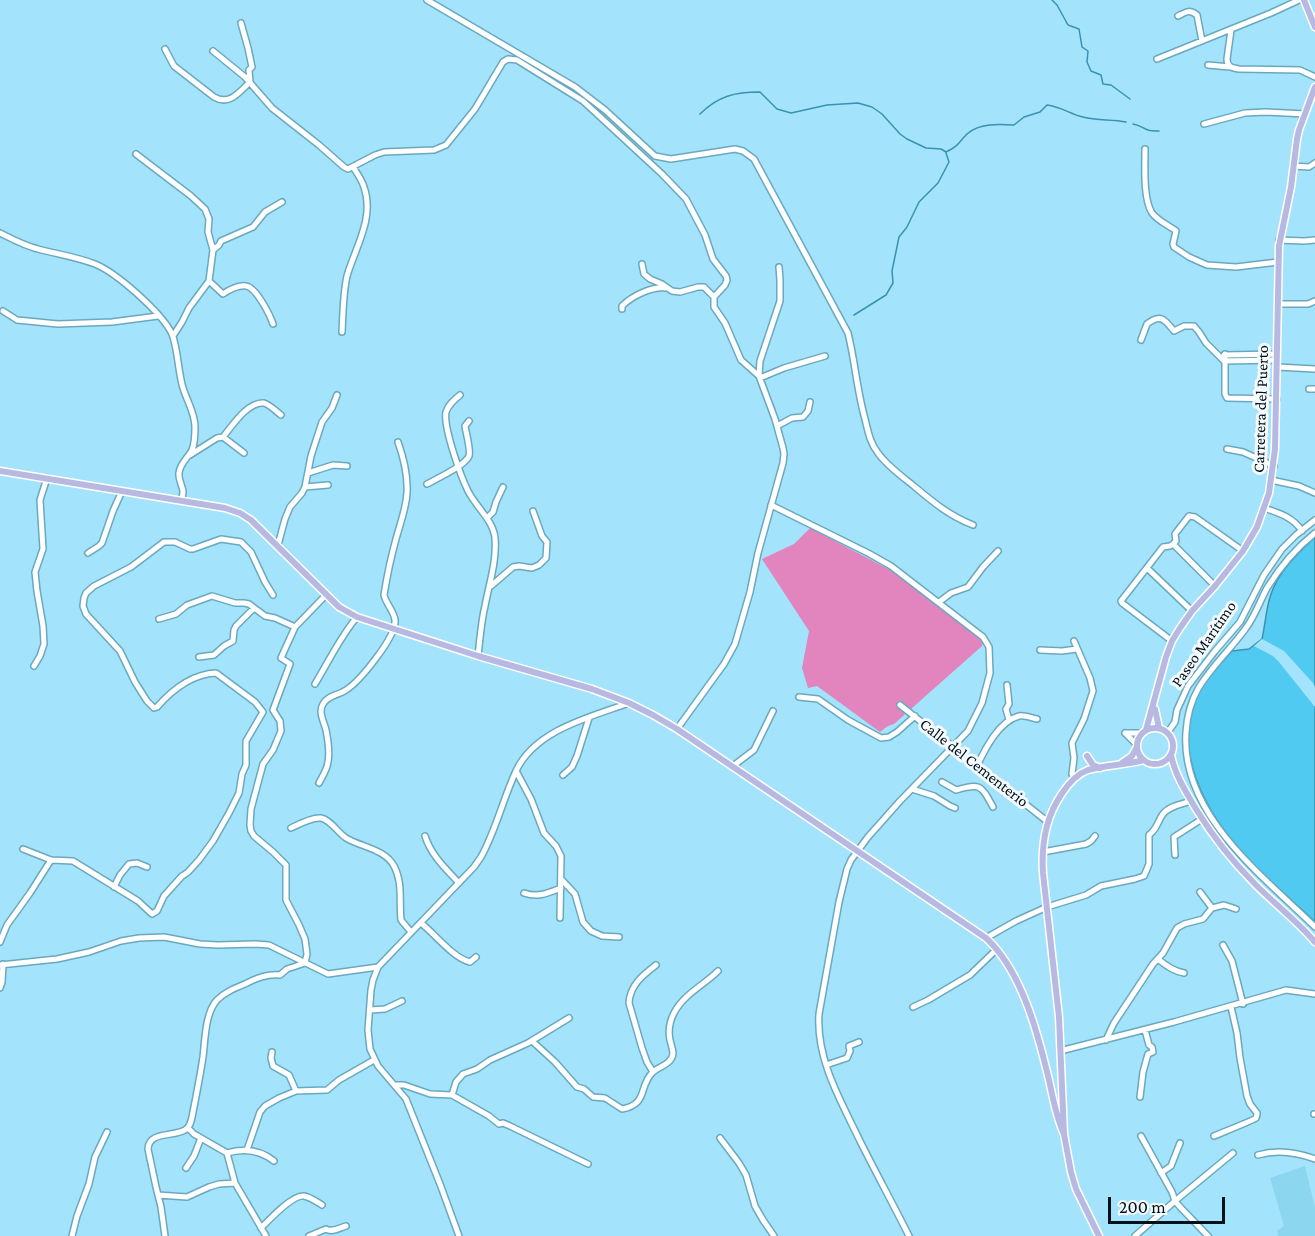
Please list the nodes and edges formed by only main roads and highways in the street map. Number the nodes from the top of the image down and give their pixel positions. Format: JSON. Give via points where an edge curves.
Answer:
{"nodes":[{"id":1,"x":1304,"y":0,"type":"edge"},
{"id":2,"x":1315,"y":27,"type":"edge"},
{"id":3,"x":1315,"y":87,"type":"edge"},
{"id":4,"x":0,"y":471,"type":"edge"},
{"id":5,"x":1154,"y":702,"type":"junction"},
{"id":6,"x":1159,"y":728,"type":"junction"},
{"id":7,"x":1144,"y":731,"type":"junction"},
{"id":8,"x":1137,"y":746,"type":"junction"},
{"id":9,"x":1171,"y":755,"type":"junction"},
{"id":10,"x":1087,"y":756,"type":"dead end"},
{"id":11,"x":1144,"y":760,"type":"junction"},
{"id":12,"x":1161,"y":763,"type":"junction"},
{"id":13,"x":1119,"y":765,"type":"junction"},
{"id":14,"x":1101,"y":768,"type":"junction"},
{"id":15,"x":1180,"y":780,"type":"junction"},
{"id":16,"x":1315,"y":942,"type":"edge"},
{"id":17,"x":1060,"y":1062,"type":"junction"},
{"id":18,"x":1045,"y":1064,"type":"junction"},
{"id":19,"x":1064,"y":1134,"type":"junction"},
{"id":20,"x":1099,"y":1236,"type":"edge"}],
"edges":[{"from":1,"to":2,"type":"main road"},
{"from":3,"to":5,"type":"main road","name":"Carretera del Puerto","via":[[1297,140],[1280,240],[1274,466],[1264,508],[1252,538],[1172,641]]},
{"from":4,"to":18,"type":"main road","via":[[240,513],[339,607],[357,616],[591,689],[653,715],[986,938],[1012,973],[1031,1014]]},
{"from":5,"to":6,"type":"main road","name":"Carretera del Puerto"},
{"from":5,"to":7,"type":"main road","name":"Carretera del Puerto"},
{"from":6,"to":7,"type":"main road"},
{"from":6,"to":9,"type":"main road","via":[[1172,739]]},
{"from":7,"to":8,"type":"main road"},
{"from":8,"to":11,"type":"main road"},
{"from":8,"to":13,"type":"main road"},
{"from":9,"to":12,"type":"main road"},
{"from":9,"to":15,"type":"main road"},
{"from":10,"to":14,"type":"main road"},
{"from":11,"to":12,"type":"main road"},
{"from":11,"to":13,"type":"main road"},
{"from":12,"to":15,"type":"main road"},
{"from":13,"to":14,"type":"main road"},
{"from":14,"to":17,"type":"main road","via":[[1085,771],[1065,789],[1048,822],[1043,852]]},
{"from":15,"to":16,"type":"main road","via":[[1221,847]]},
{"from":17,"to":18,"type":"main road"},
{"from":17,"to":19,"type":"main road"},
{"from":18,"to":19,"type":"main road"},
{"from":19,"to":20,"type":"main road","via":[[1076,1189]]}]}
